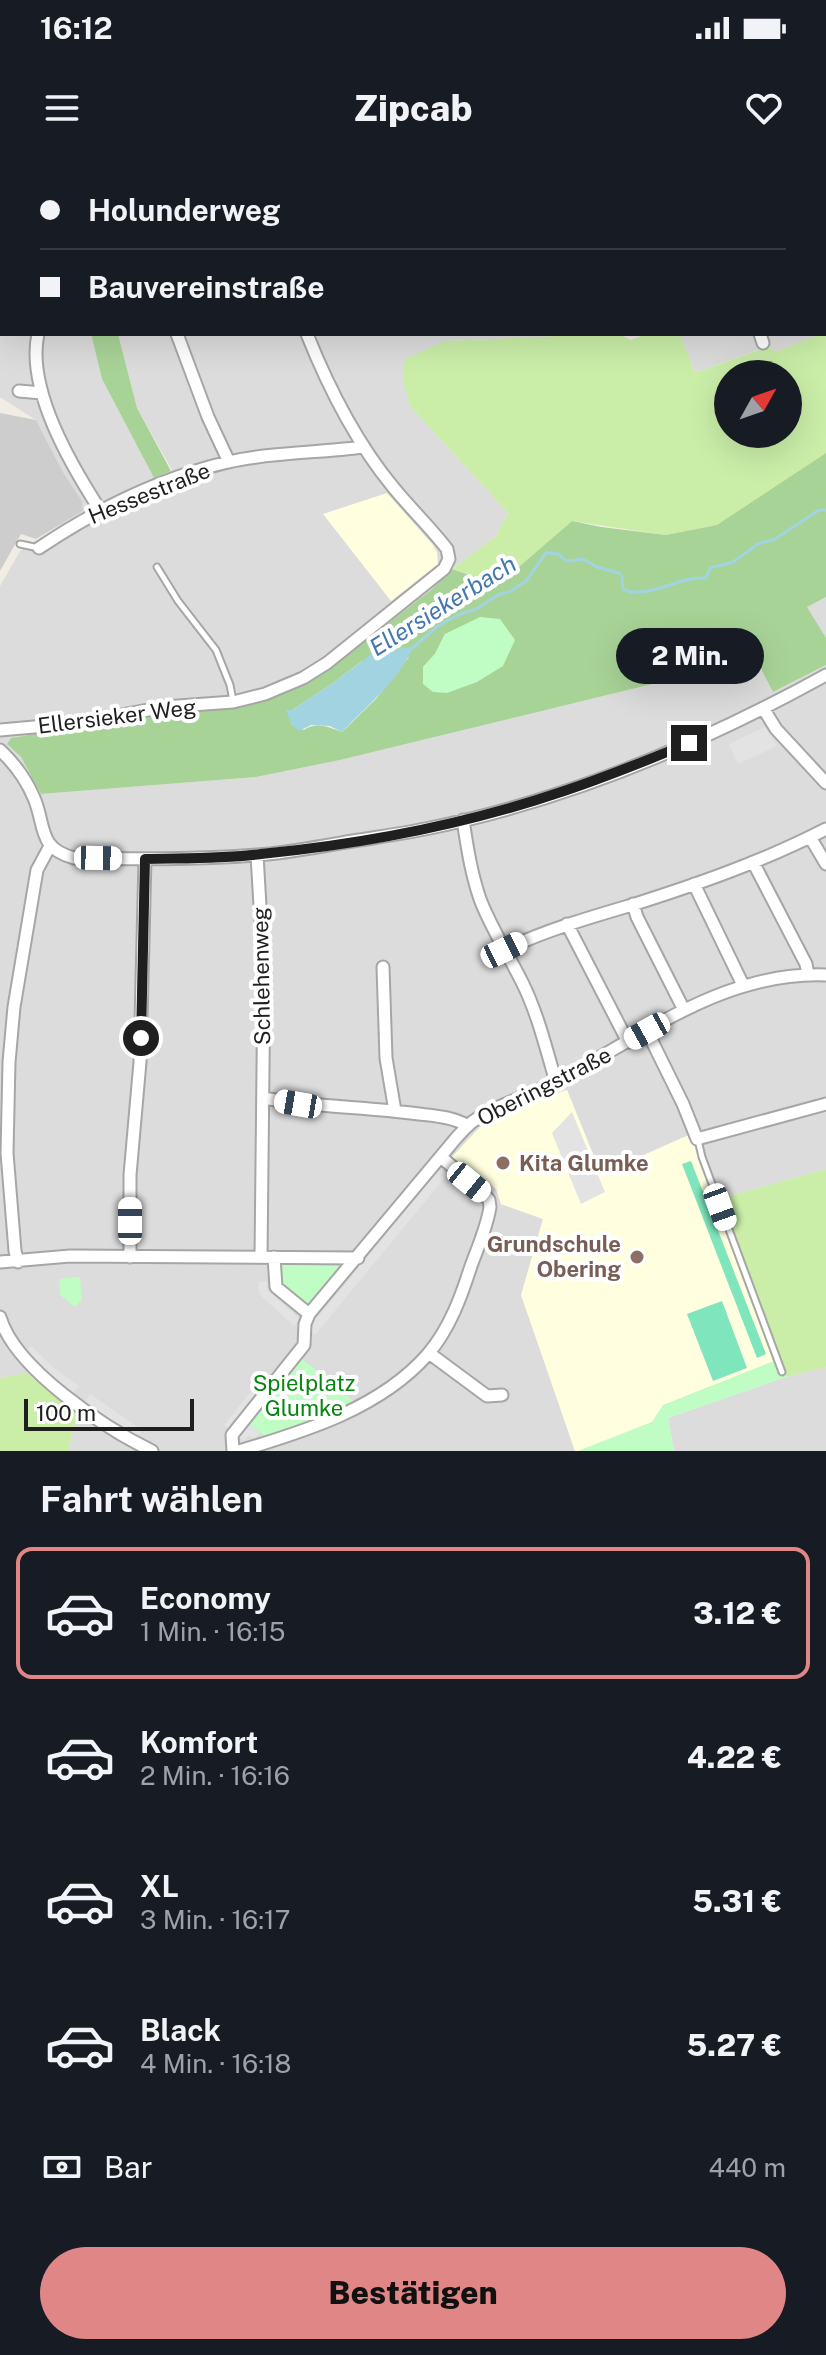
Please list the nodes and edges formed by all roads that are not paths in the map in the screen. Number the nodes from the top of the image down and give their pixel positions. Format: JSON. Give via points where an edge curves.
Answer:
{"nodes":[{"id":1,"x":38,"y":336,"type":"edge"},
{"id":2,"x":178,"y":336,"type":"edge"},
{"id":3,"x":308,"y":336,"type":"edge"},
{"id":4,"x":19,"y":391,"type":"dead end"},
{"id":5,"x":42,"y":393,"type":"junction"},
{"id":6,"x":363,"y":447,"type":"junction"},
{"id":7,"x":229,"y":462,"type":"junction"},
{"id":8,"x":100,"y":510,"type":"junction"},
{"id":9,"x":20,"y":544,"type":"dead end"},
{"id":10,"x":39,"y":548,"type":"joint"},
{"id":11,"x":157,"y":567,"type":"dead end"},
{"id":12,"x":826,"y":675,"type":"edge"},
{"id":13,"x":233,"y":702,"type":"junction"},
{"id":14,"x":763,"y":708,"type":"junction"},
{"id":15,"x":0,"y":730,"type":"edge"},
{"id":16,"x":0,"y":750,"type":"edge"},
{"id":17,"x":826,"y":783,"type":"edge"},
{"id":18,"x":463,"y":820,"type":"junction"},
{"id":19,"x":826,"y":829,"type":"edge"},
{"id":20,"x":810,"y":837,"type":"junction"},
{"id":21,"x":50,"y":846,"type":"junction"},
{"id":22,"x":257,"y":855,"type":"junction"},
{"id":23,"x":145,"y":859,"type":"junction"},
{"id":24,"x":753,"y":862,"type":"junction"},
{"id":25,"x":826,"y":864,"type":"edge"},
{"id":26,"x":694,"y":884,"type":"junction"},
{"id":27,"x":633,"y":904,"type":"junction"},
{"id":28,"x":567,"y":924,"type":"junction"},
{"id":29,"x":504,"y":950,"type":"junction"},
{"id":30,"x":383,"y":967,"type":"dead end"},
{"id":31,"x":808,"y":975,"type":"junction"},
{"id":32,"x":826,"y":975,"type":"edge"},
{"id":33,"x":743,"y":985,"type":"junction"},
{"id":34,"x":684,"y":1010,"type":"junction"},
{"id":35,"x":647,"y":1031,"type":"junction"},
{"id":36,"x":628,"y":1042,"type":"junction"},
{"id":37,"x":556,"y":1082,"type":"junction"},
{"id":38,"x":263,"y":1098,"type":"junction"},
{"id":39,"x":826,"y":1104,"type":"edge"},
{"id":40,"x":395,"y":1111,"type":"junction"},
{"id":41,"x":468,"y":1126,"type":"junction"},
{"id":42,"x":697,"y":1139,"type":"junction"},
{"id":43,"x":441,"y":1157,"type":"junction"},
{"id":44,"x":130,"y":1257,"type":"junction"},
{"id":45,"x":267,"y":1257,"type":"junction"},
{"id":46,"x":358,"y":1258,"type":"junction"},
{"id":47,"x":0,"y":1262,"type":"edge"},
{"id":48,"x":18,"y":1262,"type":"junction"},
{"id":49,"x":309,"y":1314,"type":"junction"},
{"id":50,"x":0,"y":1317,"type":"edge"},
{"id":51,"x":429,"y":1353,"type":"junction"},
{"id":52,"x":782,"y":1372,"type":"dead end"},
{"id":53,"x":502,"y":1395,"type":"dead end"},
{"id":54,"x":152,"y":1451,"type":"edge"},
{"id":55,"x":233,"y":1451,"type":"edge"},
{"id":56,"x":239,"y":1451,"type":"edge"}],
"edges":[{"from":1,"to":5,"type":"street"},
{"from":2,"to":7,"type":"street"},
{"from":3,"to":6,"type":"street"},
{"from":4,"to":5,"type":"street"},
{"from":5,"to":8,"type":"street","via":[[71,465]]},
{"from":6,"to":7,"type":"street","name":"Hessestraße"},
{"from":6,"to":13,"type":"street","name":"Ellersieker Weg","via":[[447,549],[449,559],[441,573],[327,663],[265,694]]},
{"from":7,"to":8,"type":"street","name":"Hessestraße","via":[[169,480]]},
{"from":8,"to":10,"type":"street","name":"Hessestraße"},
{"from":9,"to":10,"type":"lane"},
{"from":11,"to":13,"type":"lane","via":[[216,650]]},
{"from":12,"to":14,"type":"street"},
{"from":13,"to":15,"type":"street","name":"Ellersieker Weg"},
{"from":14,"to":17,"type":"street"},
{"from":14,"to":18,"type":"street","via":[[618,771]]},
{"from":16,"to":21,"type":"street","via":[[27,784]]},
{"from":18,"to":22,"type":"street"},
{"from":18,"to":29,"type":"street","via":[[480,898]]},
{"from":19,"to":20,"type":"street"},
{"from":20,"to":24,"type":"street"},
{"from":20,"to":25,"type":"street"},
{"from":21,"to":23,"type":"street","via":[[74,858]]},
{"from":21,"to":48,"type":"street","via":[[37,870],[9,1062],[7,1153]]},
{"from":22,"to":23,"type":"street"},
{"from":22,"to":38,"type":"street","name":"Schlehenweg","via":[[264,974]]},
{"from":23,"to":44,"type":"street"},
{"from":24,"to":26,"type":"street"},
{"from":24,"to":31,"type":"street"},
{"from":26,"to":27,"type":"street"},
{"from":26,"to":33,"type":"street"},
{"from":27,"to":28,"type":"street"},
{"from":27,"to":34,"type":"street"},
{"from":28,"to":29,"type":"street"},
{"from":28,"to":36,"type":"street"},
{"from":29,"to":37,"type":"street","via":[[540,1026]]},
{"from":30,"to":40,"type":"street","via":[[386,1058]]},
{"from":31,"to":32,"type":"street","name":"Oberingstraße"},
{"from":31,"to":33,"type":"street","name":"Oberingstraße"},
{"from":33,"to":34,"type":"street","name":"Oberingstraße"},
{"from":34,"to":35,"type":"street","name":"Oberingstraße"},
{"from":35,"to":36,"type":"street","name":"Oberingstraße"},
{"from":35,"to":42,"type":"street"},
{"from":36,"to":37,"type":"street","name":"Oberingstraße"},
{"from":37,"to":41,"type":"street","name":"Oberingstraße"},
{"from":38,"to":40,"type":"street"},
{"from":38,"to":45,"type":"street","name":"Schlehenweg"},
{"from":39,"to":42,"type":"street"},
{"from":40,"to":41,"type":"street","via":[[458,1119]]},
{"from":41,"to":43,"type":"street","name":"Oberingstraße"},
{"from":42,"to":52,"type":"lane"},
{"from":43,"to":46,"type":"street","name":"Oberingstraße"},
{"from":43,"to":51,"type":"street","via":[[484,1194],[490,1207],[460,1300]]},
{"from":44,"to":45,"type":"street"},
{"from":44,"to":48,"type":"street"},
{"from":45,"to":46,"type":"street"},
{"from":45,"to":49,"type":"street","name":"Schlehenweg","via":[[276,1287]]},
{"from":46,"to":49,"type":"street","name":"Oberingstraße"},
{"from":47,"to":48,"type":"street"},
{"from":49,"to":55,"type":"street","via":[[304,1345],[232,1435]]},
{"from":50,"to":54,"type":"street","via":[[12,1344],[44,1378]]},
{"from":51,"to":53,"type":"street","via":[[487,1396]]},
{"from":51,"to":56,"type":"street","via":[[378,1396],[312,1427]]}]}
